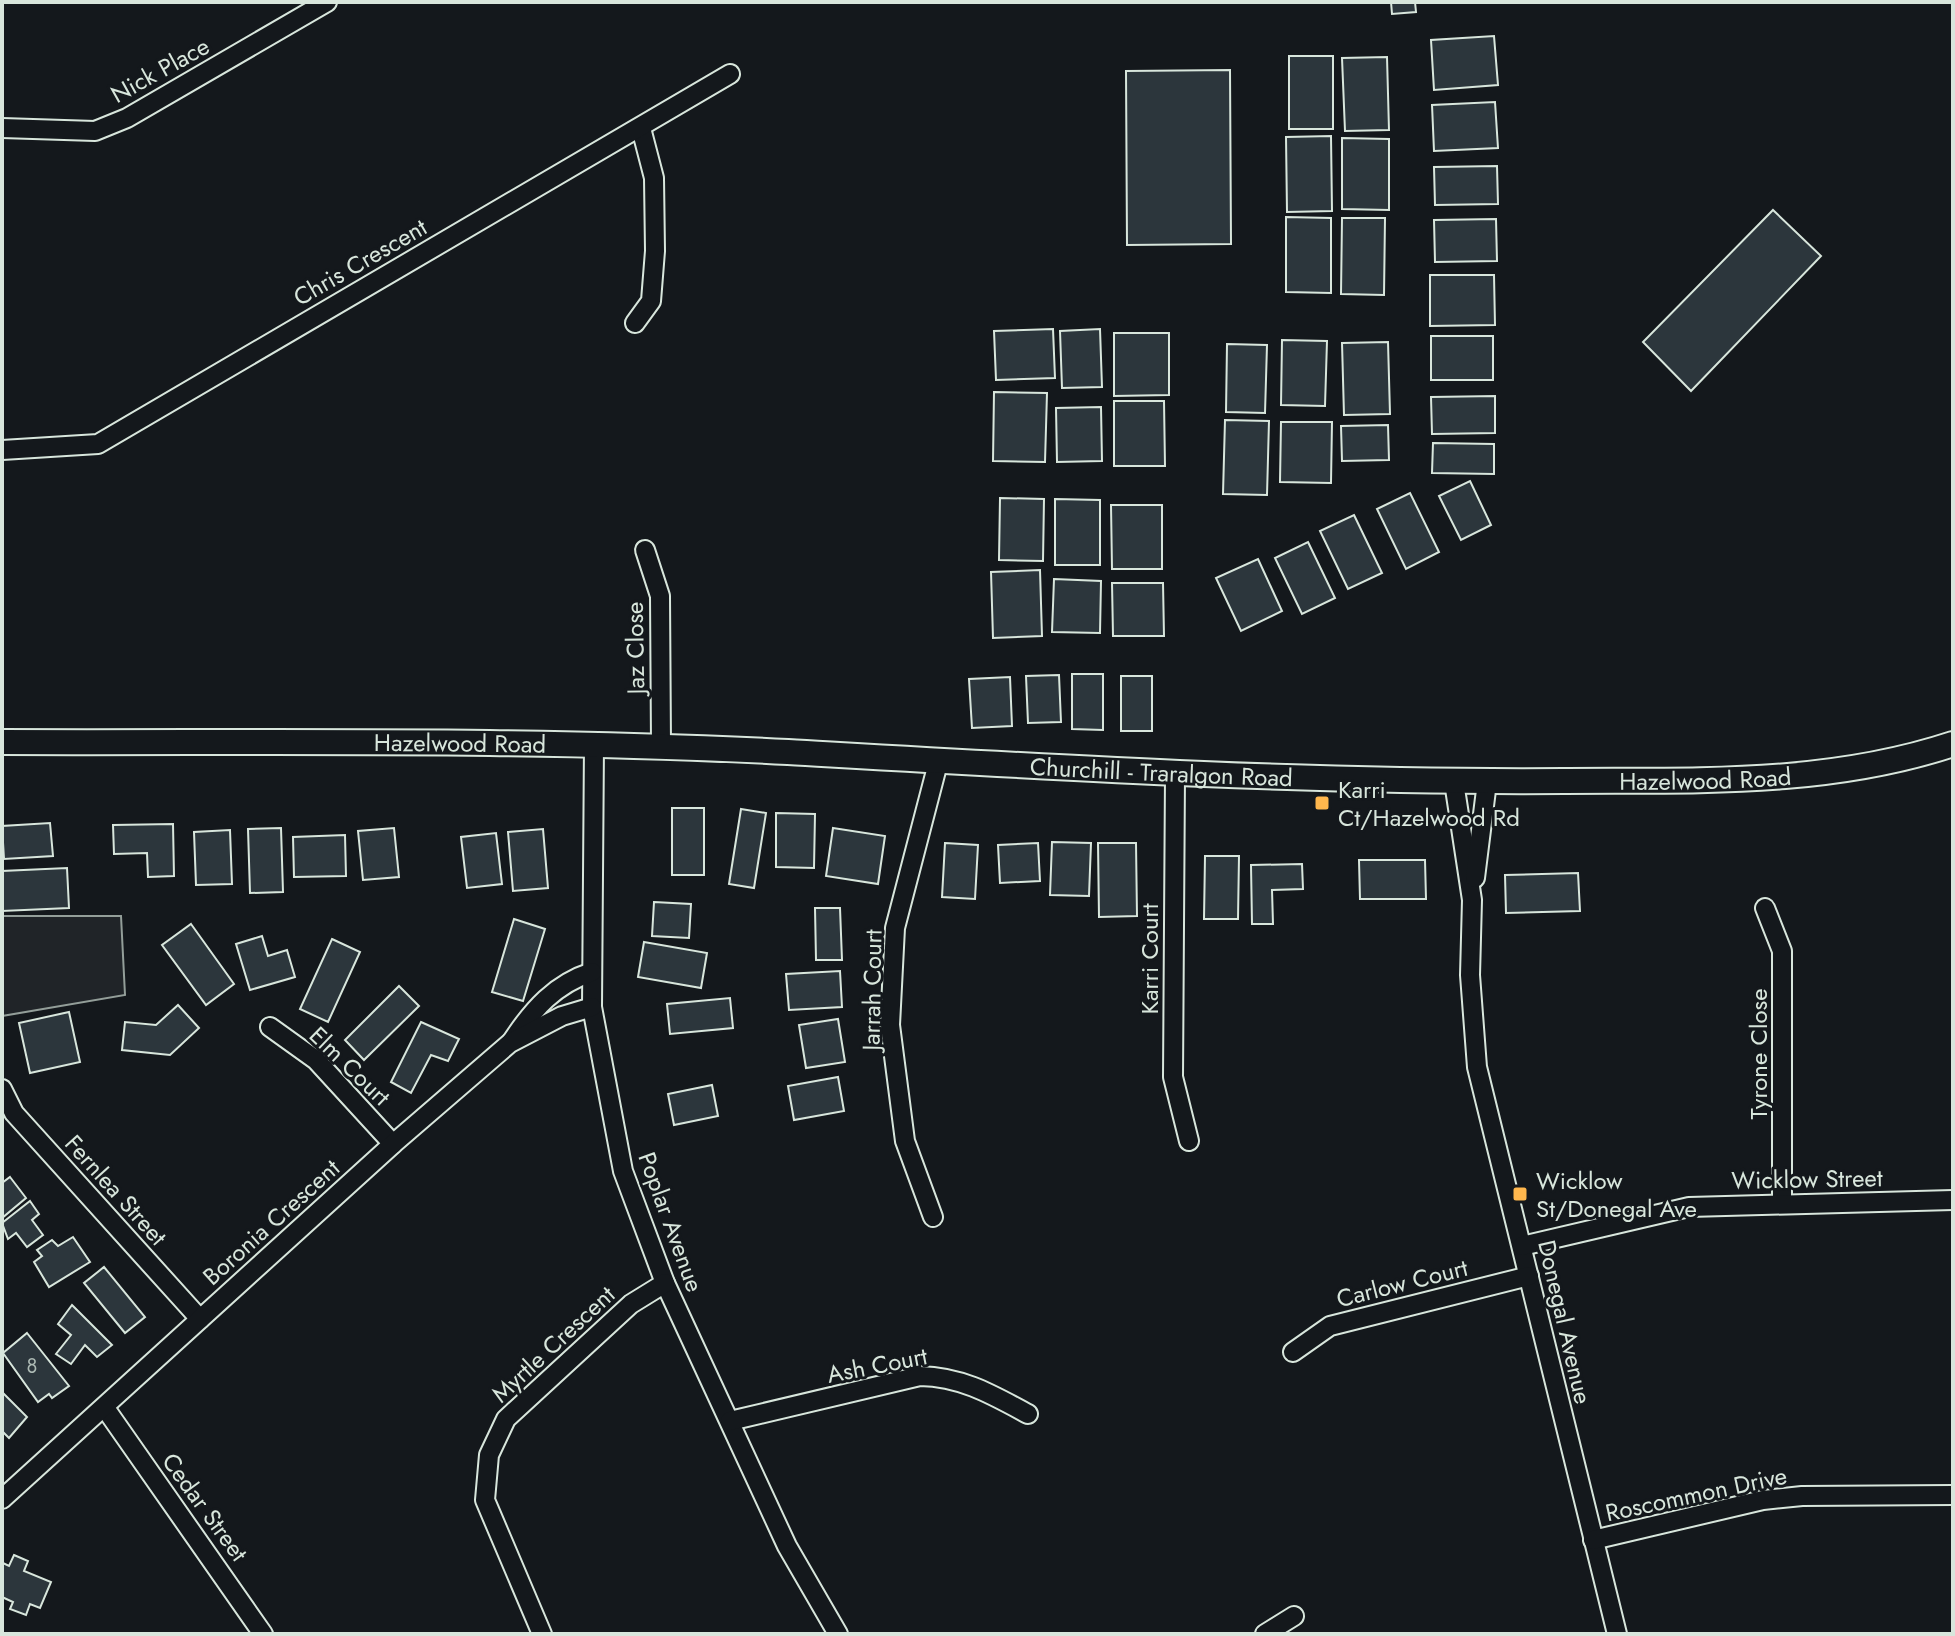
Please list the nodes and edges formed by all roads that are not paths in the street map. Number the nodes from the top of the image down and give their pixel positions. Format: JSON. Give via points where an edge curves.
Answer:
{"nodes":[{"id":1,"x":327,"y":2,"type":"edge"},
{"id":2,"x":730,"y":74,"type":"dead end"},
{"id":3,"x":2,"y":128,"type":"edge"},
{"id":4,"x":641,"y":128,"type":"junction"},
{"id":5,"x":635,"y":323,"type":"dead end"},
{"id":6,"x":2,"y":450,"type":"edge"},
{"id":7,"x":645,"y":550,"type":"dead end"},
{"id":8,"x":2,"y":742,"type":"edge"},
{"id":9,"x":594,"y":744,"type":"junction"},
{"id":10,"x":1953,"y":744,"type":"edge"},
{"id":11,"x":661,"y":745,"type":"junction"},
{"id":12,"x":928,"y":761,"type":"junction"},
{"id":13,"x":1175,"y":775,"type":"junction"},
{"id":14,"x":1454,"y":782,"type":"junction"},
{"id":15,"x":1487,"y":782,"type":"junction"},
{"id":16,"x":1472,"y":900,"type":"junction"},
{"id":17,"x":1765,"y":908,"type":"dead end"},
{"id":18,"x":592,"y":972,"type":"junction"},
{"id":19,"x":592,"y":1007,"type":"junction"},
{"id":20,"x":270,"y":1027,"type":"dead end"},
{"id":21,"x":510,"y":1043,"type":"junction"},
{"id":22,"x":2,"y":1089,"type":"edge"},
{"id":23,"x":1189,"y":1141,"type":"dead end"},
{"id":24,"x":393,"y":1144,"type":"junction"},
{"id":25,"x":1953,"y":1200,"type":"edge"},
{"id":26,"x":1782,"y":1203,"type":"junction"},
{"id":27,"x":933,"y":1217,"type":"dead end"},
{"id":28,"x":1522,"y":1246,"type":"junction"},
{"id":29,"x":1529,"y":1276,"type":"junction"},
{"id":30,"x":665,"y":1283,"type":"junction"},
{"id":31,"x":200,"y":1319,"type":"junction"},
{"id":32,"x":1293,"y":1352,"type":"dead end"},
{"id":33,"x":105,"y":1408,"type":"junction"},
{"id":34,"x":1028,"y":1414,"type":"dead end"},
{"id":35,"x":730,"y":1421,"type":"junction"},
{"id":36,"x":4,"y":1493,"type":"edge"},
{"id":37,"x":1953,"y":1495,"type":"edge"},
{"id":38,"x":1593,"y":1540,"type":"junction"},
{"id":39,"x":1294,"y":1616,"type":"dead end"},
{"id":40,"x":263,"y":1634,"type":"edge"},
{"id":41,"x":542,"y":1634,"type":"edge"},
{"id":42,"x":838,"y":1634,"type":"edge"},
{"id":43,"x":1265,"y":1634,"type":"edge"},
{"id":44,"x":1617,"y":1634,"type":"edge"}],
"edges":[{"from":1,"to":3,"type":"street","name":"Nick Place","via":[[127,118],[95,131]]},
{"from":2,"to":4,"type":"street","name":"Chris Crescent"},
{"from":4,"to":5,"type":"street","via":[[654,178],[655,251],[651,301]]},
{"from":4,"to":6,"type":"street","name":"Chris Crescent","via":[[98,444]]},
{"from":7,"to":11,"type":"street","name":"Jaz Close","via":[[660,596]]},
{"from":8,"to":9,"type":"main road","name":"Hazelwood Road"},
{"from":9,"to":11,"type":"main road","name":"Hazelwood Road"},
{"from":9,"to":18,"type":"street","name":"Poplar Avenue"},
{"from":10,"to":15,"type":"main road","name":"Hazelwood Road","via":[[1876,767],[1809,776]]},
{"from":11,"to":12,"type":"main road","name":"Hazelwood Road"},
{"from":12,"to":13,"type":"main road","name":"Churchill - Traralgon Road"},
{"from":12,"to":27,"type":"street","name":"Jarrah Court","via":[[895,928],[890,1025],[905,1141]]},
{"from":13,"to":14,"type":"main road","name":"Churchill - Traralgon Road"},
{"from":13,"to":23,"type":"street","name":"Karri Court","via":[[1173,1077]]},
{"from":14,"to":15,"type":"main road","name":"Hazelwood Road"},
{"from":14,"to":16,"type":"street","name":"Donegal Avenue"},
{"from":15,"to":16,"type":"street"},
{"from":16,"to":28,"type":"street","name":"Donegal Avenue","via":[[1470,975],[1477,1067]]},
{"from":17,"to":26,"type":"street","name":"Tyrone Close","via":[[1782,951]]},
{"from":18,"to":19,"type":"street","name":"Poplar Avenue"},
{"from":18,"to":21,"type":"street","via":[[568,980],[549,995]]},
{"from":19,"to":21,"type":"street","name":"Boronia Crescent"},
{"from":19,"to":30,"type":"street","name":"Poplar Avenue","via":[[623,1171]]},
{"from":20,"to":24,"type":"street","name":"Elm Court","via":[[316,1060]]},
{"from":21,"to":24,"type":"street","name":"Boronia Crescent"},
{"from":22,"to":31,"type":"street","name":"Fernlea Street","via":[[14,1113]]},
{"from":24,"to":31,"type":"street","name":"Boronia Crescent"},
{"from":25,"to":26,"type":"street","name":"Wicklow Street"},
{"from":26,"to":28,"type":"street","name":"Wicklow Street","via":[[1664,1211]]},
{"from":28,"to":29,"type":"street","name":"Donegal Avenue"},
{"from":29,"to":32,"type":"street","name":"Carlow Court","via":[[1330,1326]]},
{"from":29,"to":38,"type":"street","name":"Donegal Avenue"},
{"from":30,"to":35,"type":"street","name":"Poplar Avenue"},
{"from":30,"to":41,"type":"street","name":"Myrtle Crescent","via":[[631,1304],[506,1419],[489,1455],[485,1500]]},
{"from":31,"to":33,"type":"street","name":"Boronia Crescent"},
{"from":33,"to":36,"type":"street","name":"Boronia Crescent"},
{"from":33,"to":40,"type":"street","name":"Cedar Street"},
{"from":34,"to":35,"type":"street","name":"Ash Court","via":[[978,1387],[949,1377],[920,1376]]},
{"from":35,"to":42,"type":"street","name":"Poplar Avenue","via":[[787,1546]]},
{"from":37,"to":38,"type":"street","name":"Roscommon Drive","via":[[1763,1500]]},
{"from":38,"to":44,"type":"street","name":"Donegal Avenue"},
{"from":39,"to":43,"type":"street"}]}
